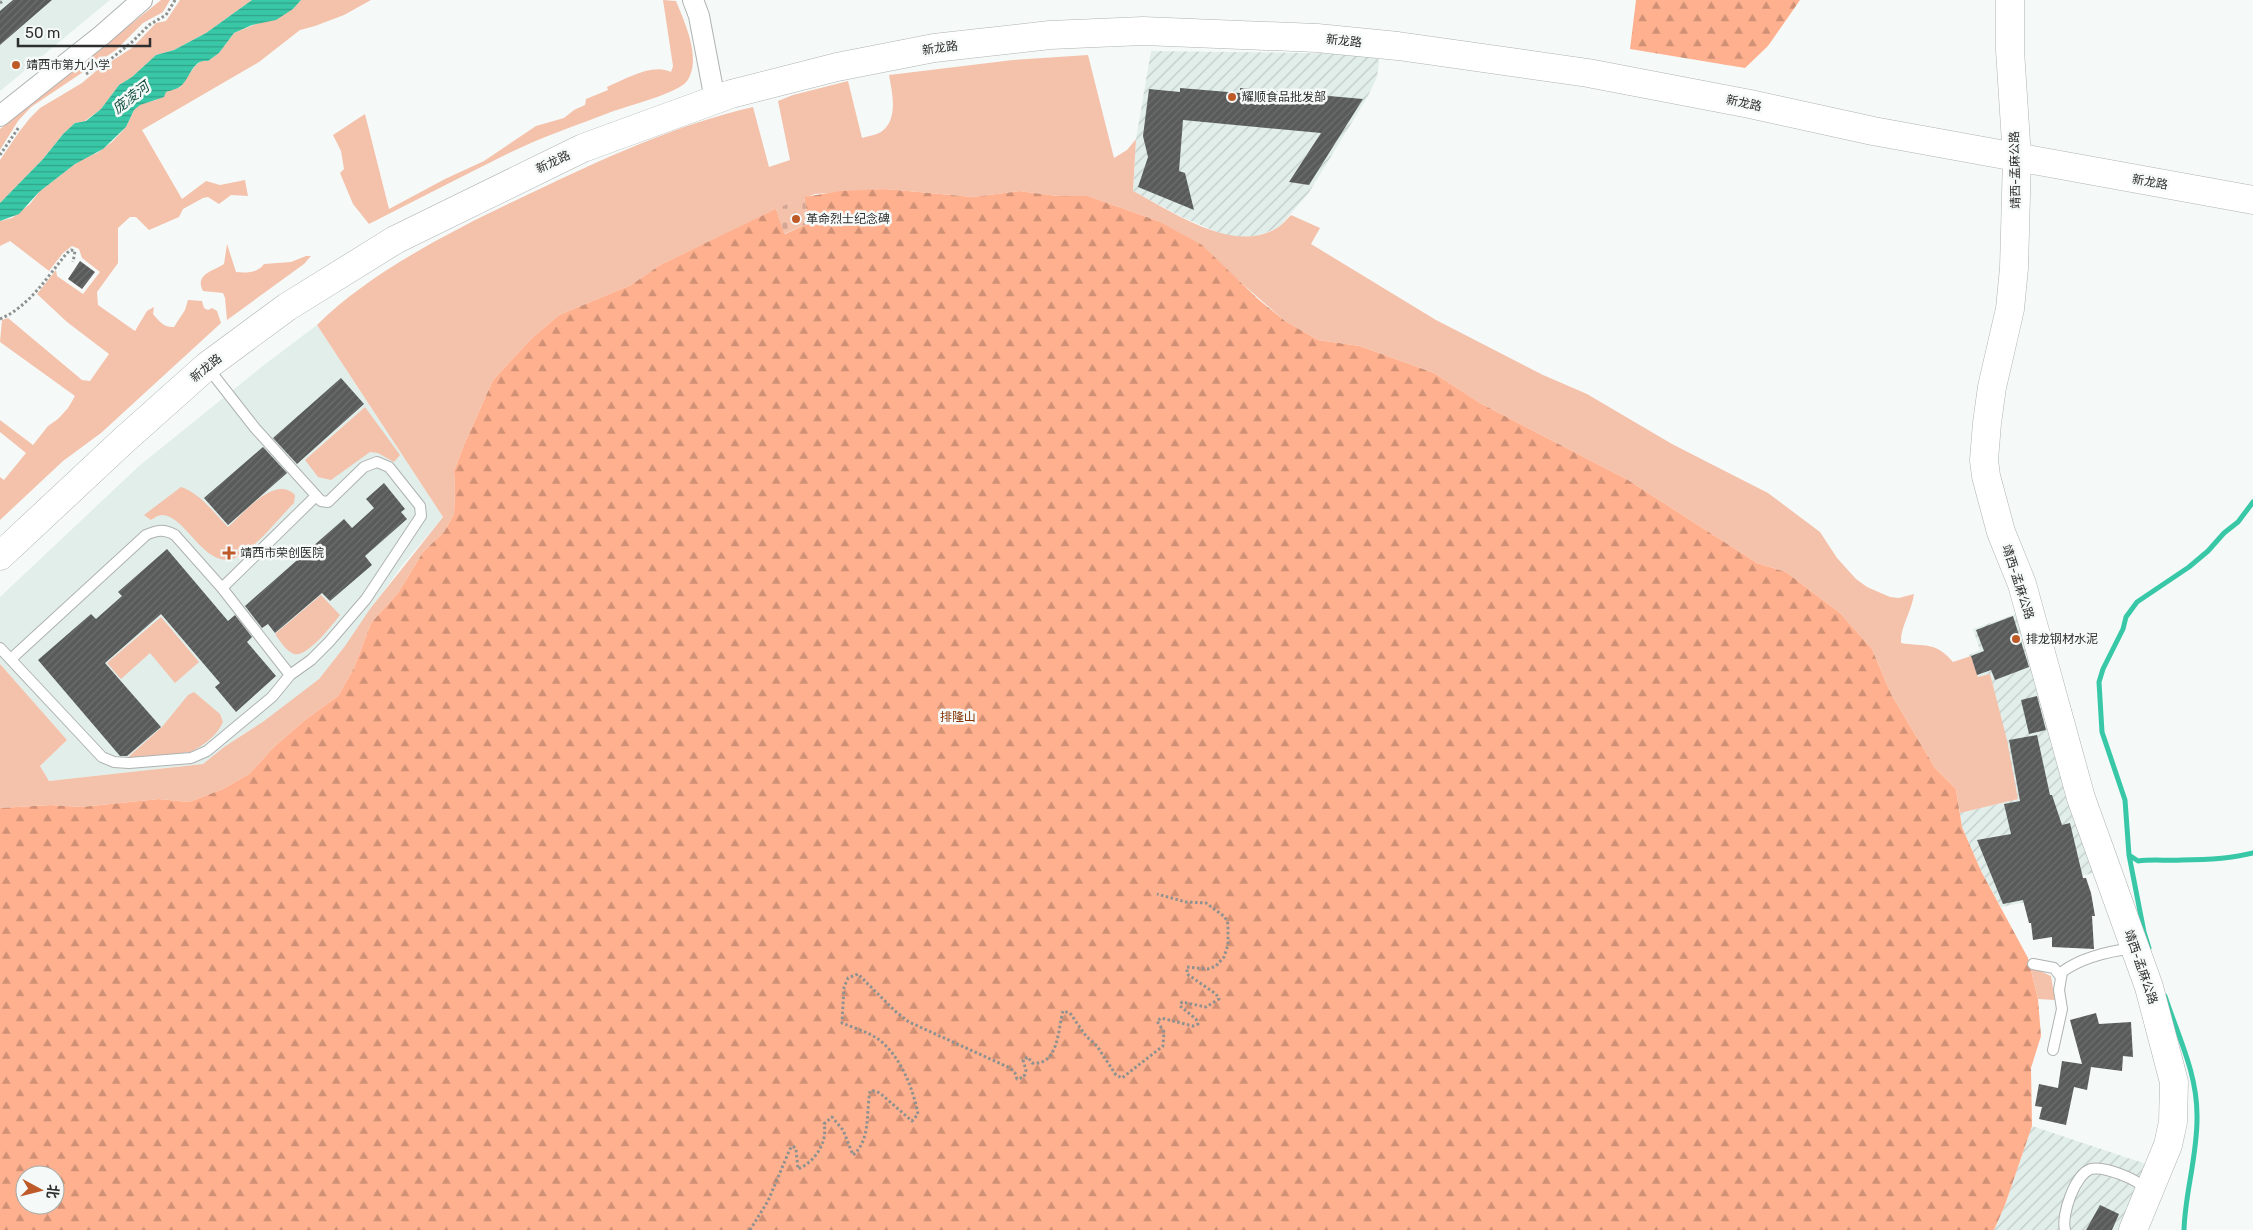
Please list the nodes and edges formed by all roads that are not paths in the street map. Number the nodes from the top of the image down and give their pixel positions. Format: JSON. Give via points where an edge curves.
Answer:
{"nodes":[{"id":1,"x":142,"y":0,"type":"edge"},
{"id":2,"x":692,"y":0,"type":"edge"},
{"id":3,"x":2010,"y":0,"type":"edge"},
{"id":4,"x":715,"y":96,"type":"junction"},
{"id":5,"x":0,"y":116,"type":"edge"},
{"id":6,"x":2016,"y":158,"type":"junction"},
{"id":7,"x":2253,"y":200,"type":"edge"},
{"id":8,"x":204,"y":363,"type":"junction"},
{"id":9,"x":316,"y":496,"type":"junction"},
{"id":10,"x":0,"y":541,"type":"edge"},
{"id":11,"x":0,"y":556,"type":"edge"},
{"id":12,"x":222,"y":588,"type":"junction"},
{"id":13,"x":0,"y":648,"type":"edge"},
{"id":14,"x":11,"y":659,"type":"junction"},
{"id":15,"x":290,"y":676,"type":"junction"},
{"id":16,"x":2136,"y":948,"type":"junction"},
{"id":17,"x":2032,"y":964,"type":"dead end"},
{"id":18,"x":2060,"y":976,"type":"junction"},
{"id":19,"x":2053,"y":1050,"type":"dead end"},
{"id":20,"x":2149,"y":1193,"type":"junction"},
{"id":21,"x":2065,"y":1230,"type":"edge"},
{"id":22,"x":2133,"y":1230,"type":"edge"}],
"edges":[{"from":1,"to":5,"type":"street"},
{"from":2,"to":4,"type":"street","via":[[699,16]]},
{"from":3,"to":6,"type":"main road","name":"靖西-孟麻公路"},
{"from":4,"to":6,"type":"main road","name":"新龙路","via":[[755,79],[883,50],[932,41],[1050,28],[1144,24],[1317,31],[1474,49],[1654,78],[1982,144]]},
{"from":4,"to":8,"type":"main road","name":"新龙路","via":[[581,140],[392,230],[244,326]]},
{"from":6,"to":7,"type":"main road","name":"新龙路"},
{"from":6,"to":16,"type":"main road","name":"靖西-孟麻公路","via":[[2014,268],[2010,309],[1988,413],[1984,460],[1986,476],[1999,524],[2022,584],[2084,807]]},
{"from":8,"to":9,"type":"lane","via":[[255,428]]},
{"from":8,"to":10,"type":"main road","name":"新龙路","via":[[117,434]]},
{"from":8,"to":11,"type":"main road","name":"新龙路"},
{"from":9,"to":12,"type":"lane"},
{"from":9,"to":15,"type":"lane","via":[[328,502],[364,467],[377,462],[389,467],[420,506],[421,516],[354,615],[311,660]]},
{"from":12,"to":14,"type":"lane","via":[[175,535],[157,530],[146,535]]},
{"from":12,"to":15,"type":"lane"},
{"from":13,"to":14,"type":"lane"},
{"from":14,"to":15,"type":"lane","via":[[102,757],[129,763],[191,758],[207,751],[272,697]]},
{"from":16,"to":18,"type":"lane","via":[[2114,950],[2086,959],[2068,967]]},
{"from":16,"to":20,"type":"main road","name":"靖西-孟麻公路","via":[[2174,1082],[2173,1122],[2168,1145]]},
{"from":17,"to":18,"type":"lane","via":[[2054,968]]},
{"from":18,"to":19,"type":"lane","via":[[2062,1009]]},
{"from":20,"to":21,"type":"lane","via":[[2144,1186],[2120,1174],[2102,1169],[2090,1170],[2083,1174],[2066,1206]]},
{"from":20,"to":22,"type":"main road","name":"靖西-孟麻公路"}]}
